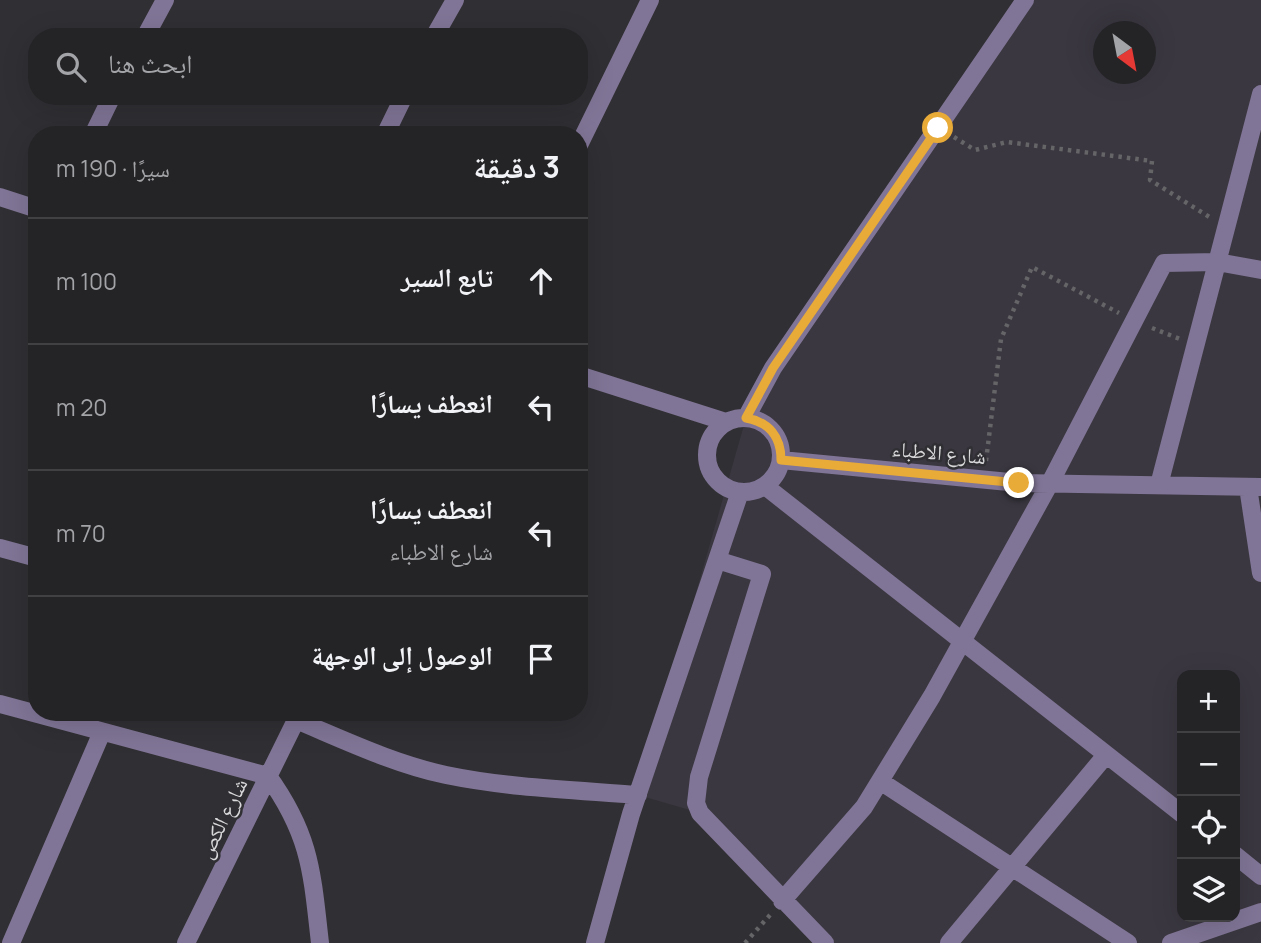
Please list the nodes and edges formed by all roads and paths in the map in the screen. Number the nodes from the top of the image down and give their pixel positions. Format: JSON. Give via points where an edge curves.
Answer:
{"nodes":[{"id":1,"x":165,"y":0,"type":"edge"},
{"id":2,"x":455,"y":0,"type":"edge"},
{"id":3,"x":650,"y":0,"type":"edge"},
{"id":4,"x":1025,"y":0,"type":"edge"},
{"id":5,"x":150,"y":28,"type":"edge"},
{"id":6,"x":439,"y":28,"type":"edge"},
{"id":7,"x":1261,"y":94,"type":"edge"},
{"id":8,"x":108,"y":105,"type":"edge"},
{"id":9,"x":400,"y":105,"type":"edge"},
{"id":10,"x":97,"y":126,"type":"edge"},
{"id":11,"x":389,"y":126,"type":"edge"},
{"id":12,"x":588,"y":127,"type":"edge"},
{"id":13,"x":938,"y":128,"type":"junction"},
{"id":14,"x":0,"y":197,"type":"edge"},
{"id":15,"x":28,"y":206,"type":"edge"},
{"id":16,"x":1226,"y":228,"type":"junction"},
{"id":17,"x":1217,"y":262,"type":"junction"},
{"id":18,"x":1261,"y":270,"type":"edge"},
{"id":19,"x":1135,"y":321,"type":"junction"},
{"id":20,"x":1195,"y":345,"type":"junction"},
{"id":21,"x":588,"y":378,"type":"edge"},
{"id":22,"x":746,"y":418,"type":"junction"},
{"id":23,"x":726,"y":422,"type":"junction"},
{"id":24,"x":781,"y":460,"type":"junction"},
{"id":25,"x":984,"y":479,"type":"junction"},
{"id":26,"x":1050,"y":483,"type":"junction"},
{"id":27,"x":1159,"y":485,"type":"junction"},
{"id":28,"x":765,"y":486,"type":"junction"},
{"id":29,"x":1255,"y":487,"type":"edge"},
{"id":30,"x":740,"y":492,"type":"junction"},
{"id":31,"x":0,"y":548,"type":"edge"},
{"id":32,"x":28,"y":556,"type":"edge"},
{"id":33,"x":717,"y":560,"type":"junction"},
{"id":34,"x":1261,"y":573,"type":"edge"},
{"id":35,"x":961,"y":641,"type":"junction"},
{"id":36,"x":0,"y":704,"type":"edge"},
{"id":37,"x":28,"y":709,"type":"edge"},
{"id":38,"x":79,"y":721,"type":"edge"},
{"id":39,"x":296,"y":721,"type":"edge"},
{"id":40,"x":309,"y":721,"type":"edge"},
{"id":41,"x":102,"y":732,"type":"junction"},
{"id":42,"x":1106,"y":755,"type":"junction"},
{"id":43,"x":268,"y":776,"type":"junction"},
{"id":44,"x":880,"y":781,"type":"junction"},
{"id":45,"x":638,"y":795,"type":"junction"},
{"id":46,"x":1177,"y":810,"type":"edge"},
{"id":47,"x":1240,"y":859,"type":"edge"},
{"id":48,"x":1012,"y":867,"type":"junction"},
{"id":49,"x":1261,"y":876,"type":"edge"},
{"id":50,"x":782,"y":901,"type":"junction"},
{"id":51,"x":1261,"y":912,"type":"edge"},
{"id":52,"x":11,"y":943,"type":"edge"},
{"id":53,"x":186,"y":943,"type":"edge"},
{"id":54,"x":320,"y":943,"type":"edge"},
{"id":55,"x":595,"y":943,"type":"edge"},
{"id":56,"x":745,"y":943,"type":"edge"},
{"id":57,"x":825,"y":943,"type":"edge"},
{"id":58,"x":949,"y":943,"type":"edge"},
{"id":59,"x":1128,"y":943,"type":"edge"},
{"id":60,"x":1171,"y":943,"type":"edge"}],
"edges":[{"from":1,"to":5,"type":"street"},
{"from":2,"to":6,"type":"street"},
{"from":3,"to":12,"type":"street"},
{"from":4,"to":13,"type":"street"},
{"from":7,"to":16,"type":"street"},
{"from":8,"to":10,"type":"street"},
{"from":9,"to":11,"type":"street"},
{"from":13,"to":16,"type":"path","via":[[975,150],[1007,142],[1152,161],[1150,180]]},
{"from":13,"to":22,"type":"street","via":[[773,368]]},
{"from":14,"to":15,"type":"street"},
{"from":16,"to":17,"type":"street"},
{"from":17,"to":18,"type":"street"},
{"from":17,"to":19,"type":"street","via":[[1164,263]]},
{"from":17,"to":20,"type":"street"},
{"from":19,"to":20,"type":"path"},
{"from":19,"to":25,"type":"path","via":[[1032,267],[1001,340]]},
{"from":19,"to":26,"type":"street"},
{"from":20,"to":27,"type":"street"},
{"from":21,"to":23,"type":"street"},
{"from":22,"to":23,"type":"street"},
{"from":22,"to":24,"type":"street","via":[[773,431]]},
{"from":23,"to":30,"type":"street","via":[[710,440],[707,463],[719,483]]},
{"from":24,"to":25,"type":"street","name":"شارع الاطباء"},
{"from":24,"to":28,"type":"street"},
{"from":25,"to":26,"type":"street","name":"شارع الاطباء"},
{"from":26,"to":27,"type":"street","name":"شارع الاطباء"},
{"from":26,"to":35,"type":"street"},
{"from":27,"to":29,"type":"street","name":"شارع الاطباء"},
{"from":28,"to":30,"type":"street"},
{"from":28,"to":35,"type":"street"},
{"from":29,"to":34,"type":"street"},
{"from":30,"to":33,"type":"street"},
{"from":31,"to":32,"type":"street"},
{"from":33,"to":45,"type":"street"},
{"from":33,"to":50,"type":"street","via":[[762,574],[699,777],[696,803],[700,813]]},
{"from":35,"to":42,"type":"street"},
{"from":35,"to":44,"type":"street"},
{"from":36,"to":37,"type":"street"},
{"from":38,"to":41,"type":"street"},
{"from":39,"to":43,"type":"street","name":"شارع الكص"},
{"from":40,"to":45,"type":"street","via":[[406,764],[445,775]]},
{"from":41,"to":43,"type":"street"},
{"from":41,"to":52,"type":"street"},
{"from":42,"to":46,"type":"street"},
{"from":42,"to":48,"type":"street"},
{"from":43,"to":53,"type":"street","name":"شارع الكص"},
{"from":43,"to":54,"type":"street","via":[[291,809],[311,861]]},
{"from":44,"to":48,"type":"street"},
{"from":44,"to":50,"type":"street"},
{"from":45,"to":55,"type":"street"},
{"from":47,"to":49,"type":"street"},
{"from":48,"to":58,"type":"street"},
{"from":48,"to":59,"type":"street"},
{"from":50,"to":56,"type":"path"},
{"from":50,"to":57,"type":"street"},
{"from":51,"to":60,"type":"street"}]}
